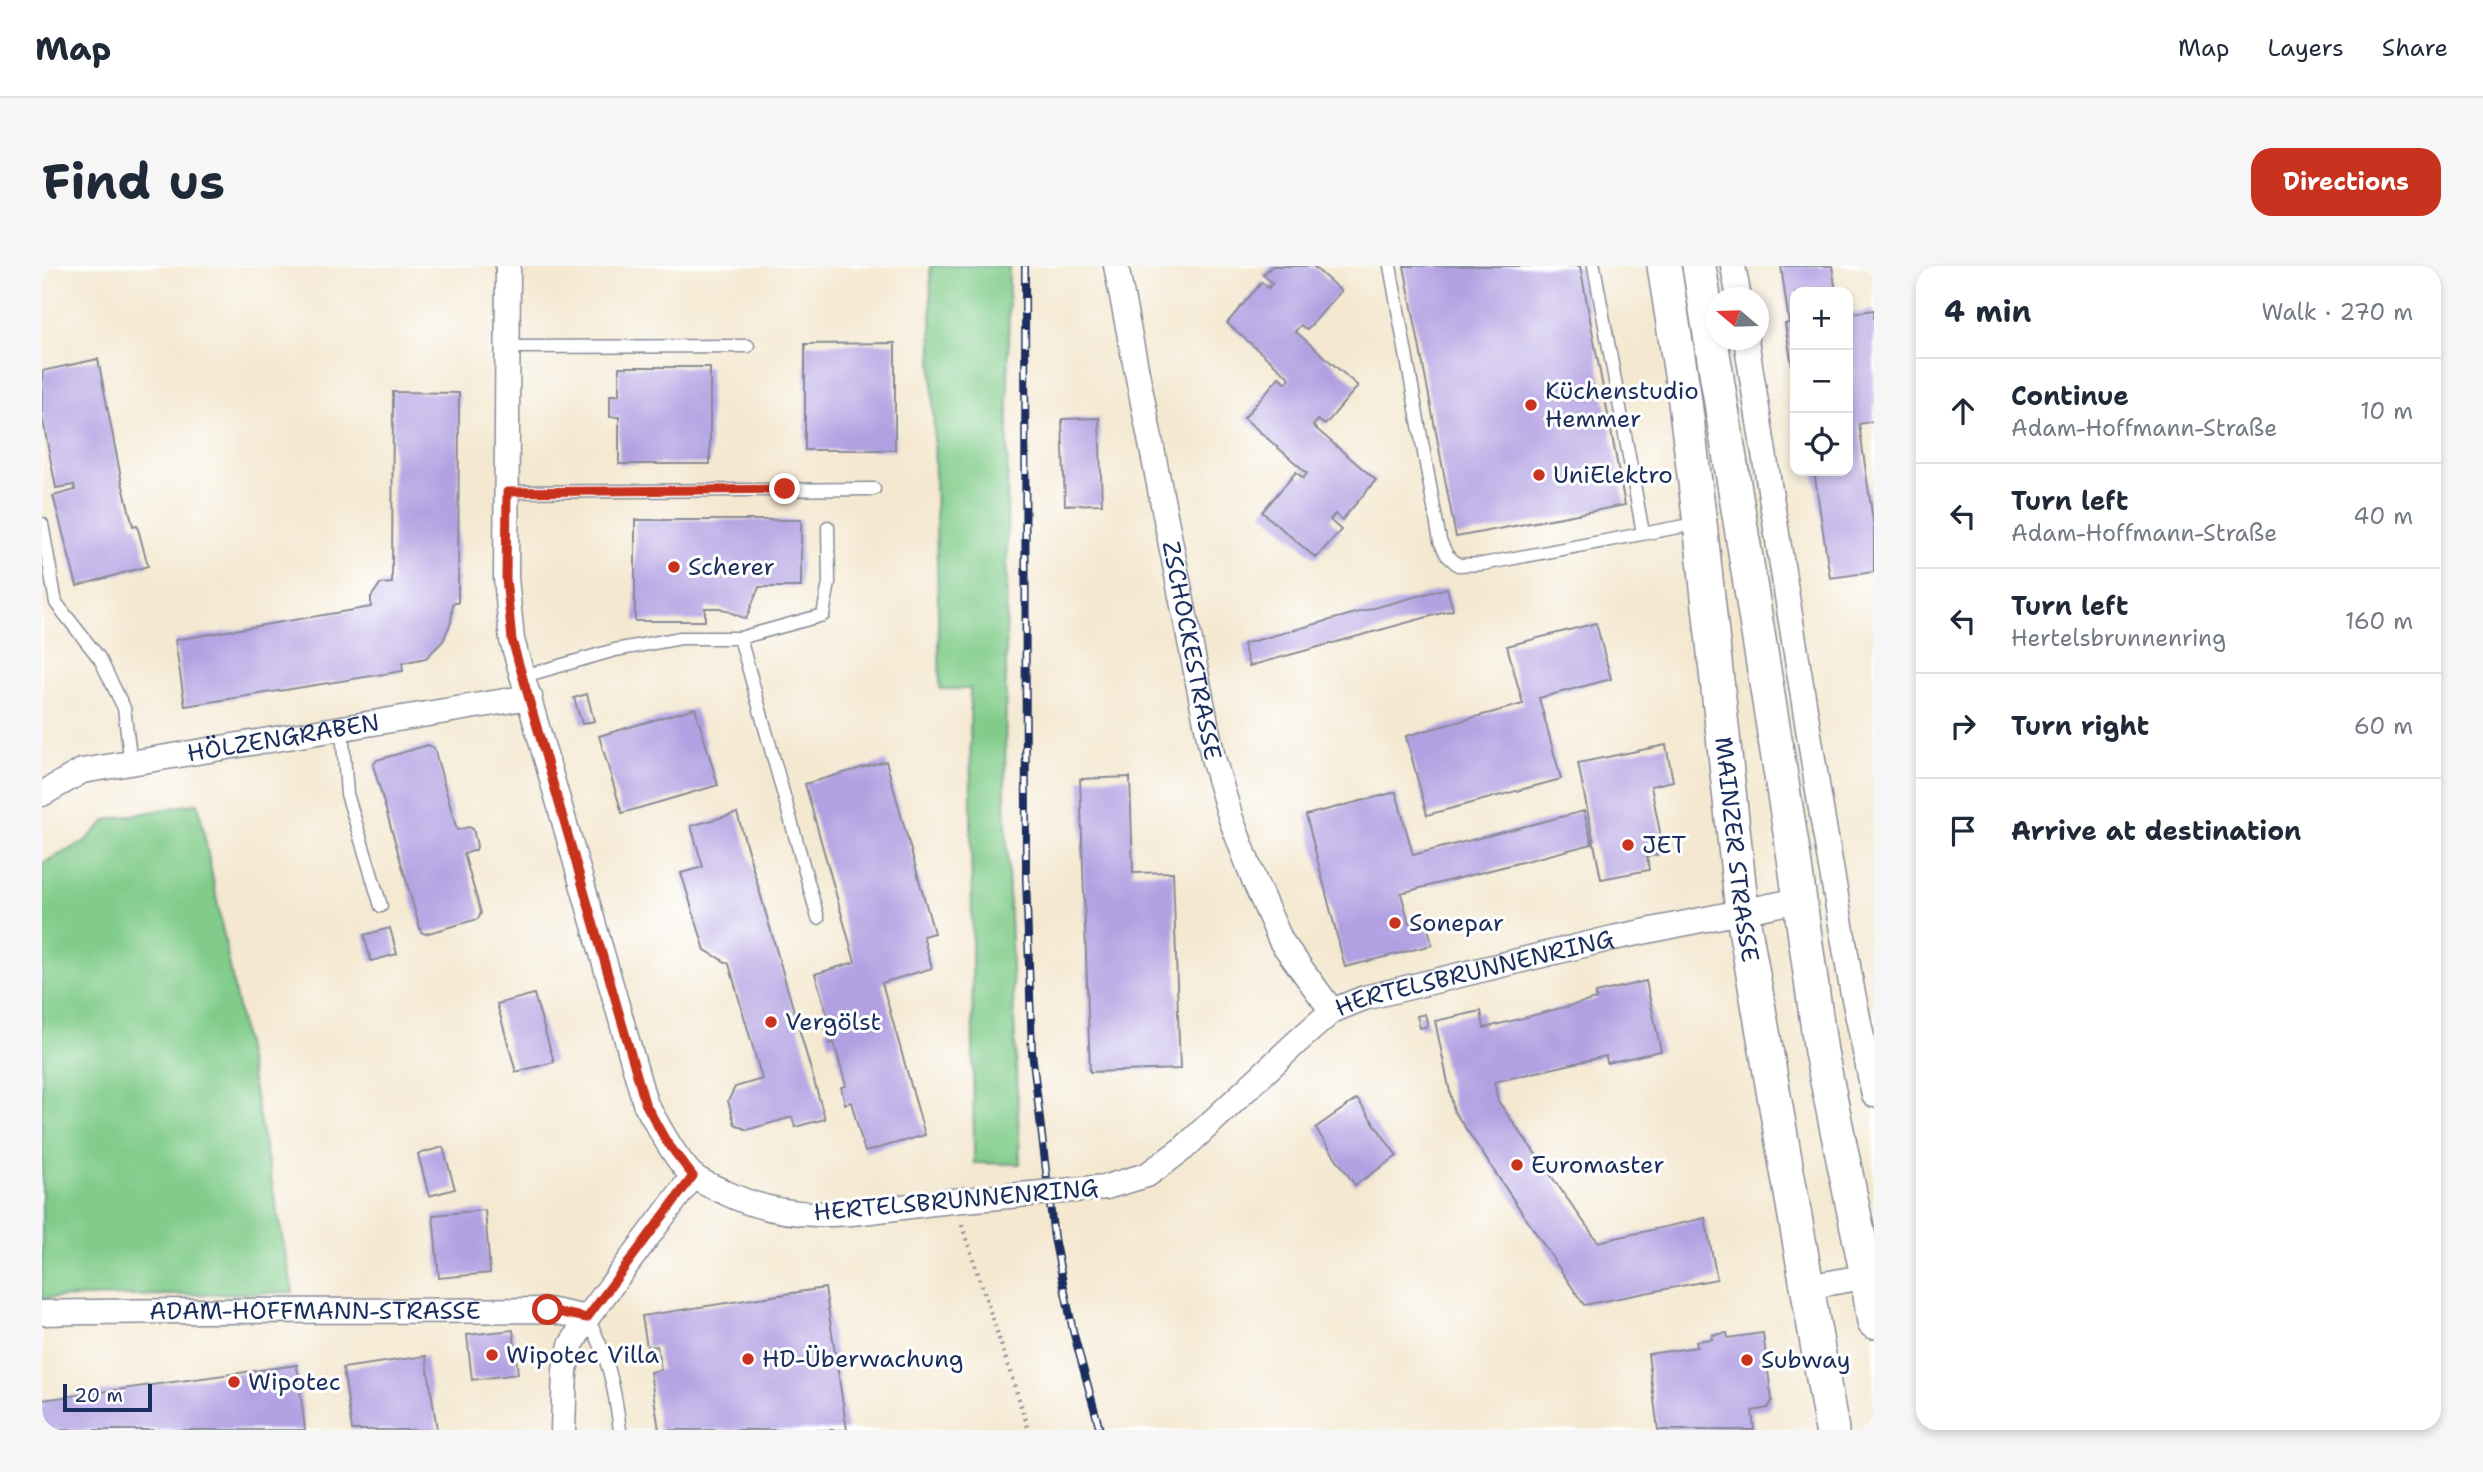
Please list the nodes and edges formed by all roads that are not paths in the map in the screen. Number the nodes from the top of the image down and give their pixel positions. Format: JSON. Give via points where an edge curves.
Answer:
{"nodes":[{"id":1,"x":508,"y":266,"type":"edge"},
{"id":2,"x":1116,"y":266,"type":"edge"},
{"id":3,"x":1390,"y":266,"type":"edge"},
{"id":4,"x":1594,"y":266,"type":"edge"},
{"id":5,"x":1664,"y":266,"type":"edge"},
{"id":6,"x":1699,"y":266,"type":"edge"},
{"id":7,"x":1733,"y":266,"type":"edge"},
{"id":8,"x":1736,"y":287,"type":"edge"},
{"id":9,"x":748,"y":346,"type":"dead end"},
{"id":10,"x":508,"y":347,"type":"junction"},
{"id":11,"x":1748,"y":350,"type":"edge"},
{"id":12,"x":874,"y":489,"type":"dead end"},
{"id":13,"x":507,"y":492,"type":"junction"},
{"id":14,"x":1700,"y":523,"type":"junction"},
{"id":15,"x":42,"y":524,"type":"edge"},
{"id":16,"x":828,"y":527,"type":"dead end"},
{"id":17,"x":1643,"y":533,"type":"junction"},
{"id":18,"x":740,"y":638,"type":"junction"},
{"id":19,"x":527,"y":687,"type":"junction"},
{"id":20,"x":342,"y":730,"type":"junction"},
{"id":21,"x":131,"y":764,"type":"junction"},
{"id":22,"x":42,"y":794,"type":"edge"},
{"id":23,"x":1799,"y":900,"type":"junction"},
{"id":24,"x":381,"y":906,"type":"dead end"},
{"id":25,"x":1742,"y":911,"type":"junction"},
{"id":26,"x":818,"y":918,"type":"dead end"},
{"id":27,"x":1332,"y":1011,"type":"junction"},
{"id":28,"x":1874,"y":1095,"type":"edge"},
{"id":29,"x":693,"y":1176,"type":"junction"},
{"id":30,"x":1870,"y":1275,"type":"edge"},
{"id":31,"x":1807,"y":1287,"type":"junction"},
{"id":32,"x":42,"y":1313,"type":"edge"},
{"id":33,"x":587,"y":1318,"type":"junction"},
{"id":34,"x":1874,"y":1322,"type":"edge"},
{"id":35,"x":564,"y":1430,"type":"edge"},
{"id":36,"x":620,"y":1430,"type":"edge"},
{"id":37,"x":1832,"y":1430,"type":"edge"}],
"edges":[{"from":1,"to":10,"type":"street","name":"HERTELSBRUNNENRING"},
{"from":2,"to":27,"type":"street","name":"ZSCHOCKESTRASSE","via":[[1213,758],[1236,831],[1281,941]]},
{"from":3,"to":17,"type":"lane","via":[[1440,541],[1447,555],[1458,565],[1483,564]]},
{"from":4,"to":17,"type":"lane"},
{"from":5,"to":14,"type":"main road","name":"MAINZER STRASSE"},
{"from":6,"to":23,"type":"main road","name":"MAINZER STRASSE"},
{"from":7,"to":8,"type":"street"},
{"from":9,"to":10,"type":"lane"},
{"from":10,"to":13,"type":"street","name":"HERTELSBRUNNENRING"},
{"from":11,"to":28,"type":"street","via":[[1827,846]]},
{"from":12,"to":13,"type":"lane"},
{"from":13,"to":19,"type":"street","name":"HERTELSBRUNNENRING","via":[[506,578],[512,640]]},
{"from":14,"to":17,"type":"lane"},
{"from":14,"to":25,"type":"main road","name":"MAINZER STRASSE"},
{"from":15,"to":21,"type":"lane","via":[[56,603],[100,659],[124,708]]},
{"from":16,"to":18,"type":"lane","via":[[829,583],[823,615]]},
{"from":18,"to":19,"type":"lane","via":[[681,638],[615,650]]},
{"from":18,"to":26,"type":"lane"},
{"from":19,"to":20,"type":"street","name":"HÖLZENGRABEN"},
{"from":19,"to":29,"type":"street","name":"HERTELSBRUNNENRING","via":[[645,1103]]},
{"from":20,"to":21,"type":"street","name":"HÖLZENGRABEN"},
{"from":20,"to":24,"type":"lane","via":[[346,794]]},
{"from":21,"to":22,"type":"street","name":"HÖLZENGRABEN","via":[[82,771]]},
{"from":23,"to":25,"type":"street","name":"HERTELSBRUNNENRING"},
{"from":23,"to":30,"type":"main road","name":"MAINZER STRASSE","via":[[1822,1052]]},
{"from":25,"to":27,"type":"street","name":"HERTELSBRUNNENRING","via":[[1376,995]]},
{"from":25,"to":31,"type":"main road","name":"MAINZER STRASSE"},
{"from":27,"to":29,"type":"street","name":"HERTELSBRUNNENRING","bridge":true,"via":[[1184,1148],[1147,1175],[1106,1187],[849,1215],[798,1215],[745,1203]]},
{"from":29,"to":33,"type":"street"},
{"from":30,"to":31,"type":"street"},
{"from":30,"to":34,"type":"main road","name":"MAINZER STRASSE"},
{"from":31,"to":37,"type":"main road","name":"MAINZER STRASSE"},
{"from":32,"to":33,"type":"street","name":"ADAM-HOFFMANN-STRASSE","via":[[548,1310]]},
{"from":33,"to":35,"type":"street","via":[[571,1345],[565,1370]]},
{"from":33,"to":36,"type":"lane","via":[[601,1342],[611,1375]]}]}
